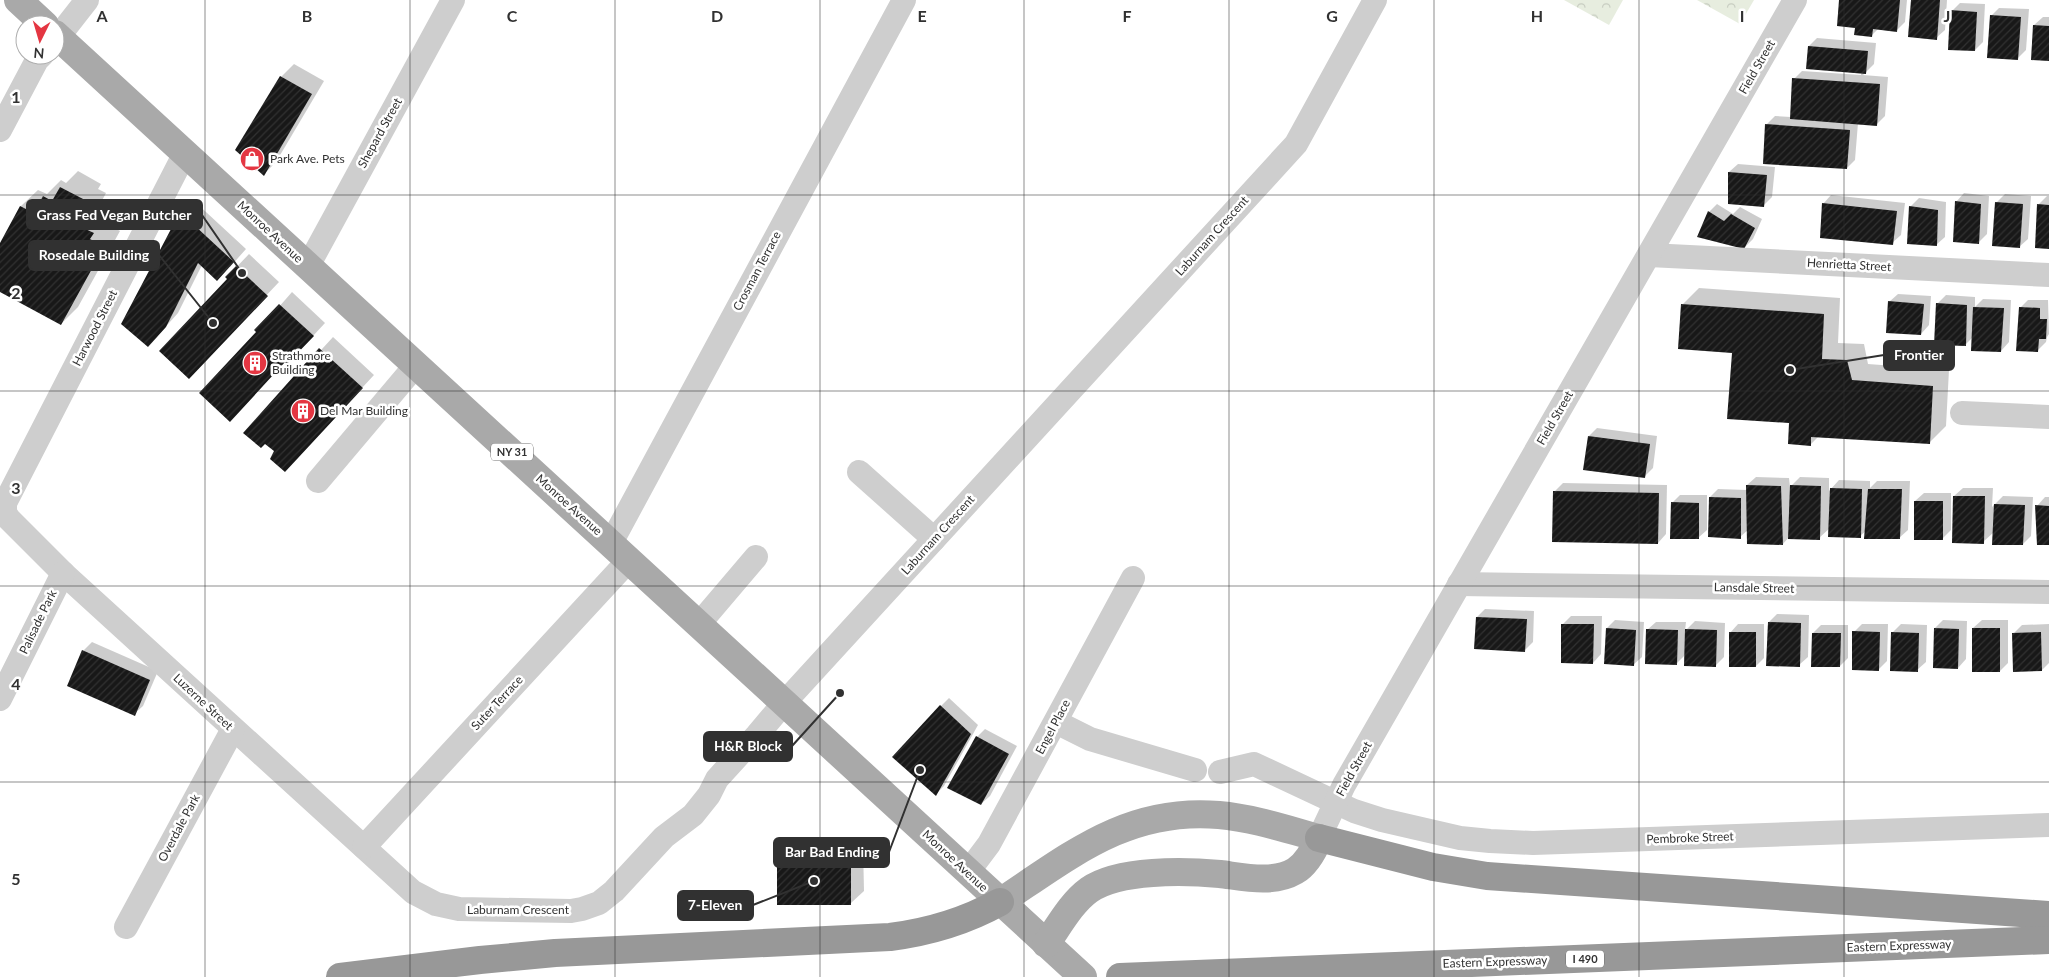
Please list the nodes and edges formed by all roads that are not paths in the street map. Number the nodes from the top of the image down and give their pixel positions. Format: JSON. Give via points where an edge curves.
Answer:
{"nodes":[{"id":1,"x":18,"y":0,"type":"edge"},
{"id":2,"x":87,"y":0,"type":"edge"},
{"id":3,"x":453,"y":0,"type":"edge"},
{"id":4,"x":904,"y":0,"type":"edge"},
{"id":5,"x":1375,"y":0,"type":"edge"},
{"id":6,"x":1795,"y":0,"type":"edge"},
{"id":7,"x":31,"y":15,"type":"edge"},
{"id":8,"x":65,"y":24,"type":"edge"},
{"id":9,"x":65,"y":51,"type":"edge"},
{"id":10,"x":35,"y":65,"type":"edge"},
{"id":11,"x":0,"y":130,"type":"edge"},
{"id":12,"x":184,"y":153,"type":"junction"},
{"id":13,"x":1649,"y":255,"type":"junction"},
{"id":14,"x":308,"y":266,"type":"junction"},
{"id":15,"x":2049,"y":275,"type":"edge"},
{"id":16,"x":416,"y":365,"type":"junction"},
{"id":17,"x":1962,"y":414,"type":"dead end"},
{"id":18,"x":2049,"y":417,"type":"edge"},
{"id":19,"x":859,"y":472,"type":"dead end"},
{"id":20,"x":318,"y":481,"type":"dead end"},
{"id":21,"x":5,"y":503,"type":"joint"},
{"id":22,"x":934,"y":539,"type":"junction"},
{"id":23,"x":620,"y":551,"type":"junction"},
{"id":24,"x":756,"y":557,"type":"dead end"},
{"id":25,"x":63,"y":572,"type":"junction"},
{"id":26,"x":1133,"y":578,"type":"dead end"},
{"id":27,"x":1460,"y":584,"type":"junction"},
{"id":28,"x":2049,"y":592,"type":"edge"},
{"id":29,"x":699,"y":624,"type":"junction"},
{"id":30,"x":0,"y":699,"type":"edge"},
{"id":31,"x":784,"y":703,"type":"junction"},
{"id":32,"x":1056,"y":722,"type":"junction"},
{"id":33,"x":233,"y":729,"type":"junction"},
{"id":34,"x":1195,"y":770,"type":"dead end"},
{"id":35,"x":1220,"y":772,"type":"dead end"},
{"id":36,"x":1336,"y":802,"type":"junction"},
{"id":37,"x":2049,"y":825,"type":"edge"},
{"id":38,"x":1319,"y":838,"type":"junction"},
{"id":39,"x":364,"y":847,"type":"junction"},
{"id":40,"x":968,"y":872,"type":"junction"},
{"id":41,"x":413,"y":892,"type":"joint"},
{"id":42,"x":1000,"y":902,"type":"junction"},
{"id":43,"x":2049,"y":916,"type":"edge"},
{"id":44,"x":126,"y":927,"type":"dead end"},
{"id":45,"x":2049,"y":940,"type":"edge"},
{"id":46,"x":1046,"y":944,"type":"junction"},
{"id":47,"x":340,"y":977,"type":"edge"},
{"id":48,"x":1083,"y":977,"type":"edge"},
{"id":49,"x":1120,"y":977,"type":"edge"}],
"edges":[{"from":1,"to":7,"type":"main road","name":"Monroe Avenue","number":"NY 31"},
{"from":2,"to":8,"type":"street"},
{"from":3,"to":14,"type":"street","name":"Shepard Street"},
{"from":4,"to":23,"type":"street","name":"Crosman Terrace"},
{"from":5,"to":22,"type":"street","name":"Laburnam Crescent","via":[[1296,144]]},
{"from":6,"to":13,"type":"street","name":"Field Street"},
{"from":9,"to":12,"type":"main road","name":"Monroe Avenue","number":"NY 31"},
{"from":10,"to":11,"type":"street"},
{"from":12,"to":14,"type":"main road","name":"Monroe Avenue","number":"NY 31"},
{"from":12,"to":21,"type":"street","name":"Harwood Street"},
{"from":13,"to":15,"type":"street","name":"Henrietta Street"},
{"from":13,"to":27,"type":"street","name":"Field Street"},
{"from":14,"to":16,"type":"main road","name":"Monroe Avenue","number":"NY 31"},
{"from":16,"to":20,"type":"street"},
{"from":16,"to":23,"type":"main road","name":"Monroe Avenue","number":"NY 31"},
{"from":17,"to":18,"type":"street"},
{"from":19,"to":22,"type":"street"},
{"from":21,"to":25,"type":"street","name":"Luzerne Street","via":[[9,519]]},
{"from":22,"to":31,"type":"street","name":"Laburnam Crescent"},
{"from":23,"to":29,"type":"main road","name":"Monroe Avenue","number":"NY 31"},
{"from":23,"to":39,"type":"street","name":"Suter Terrace"},
{"from":24,"to":29,"type":"street"},
{"from":25,"to":30,"type":"street","name":"Palisade Park"},
{"from":25,"to":33,"type":"street","name":"Luzerne Street"},
{"from":26,"to":32,"type":"street","name":"Engel Place"},
{"from":27,"to":28,"type":"street","name":"Lansdale Street"},
{"from":27,"to":36,"type":"street","name":"Field Street"},
{"from":29,"to":31,"type":"main road","name":"Monroe Avenue","number":"NY 31"},
{"from":31,"to":40,"type":"main road","name":"Monroe Avenue","number":"NY 31"},
{"from":31,"to":41,"type":"street","name":"Laburnam Crescent","via":[[717,779],[693,815],[664,837],[599,903],[560,911],[459,909],[436,904]]},
{"from":32,"to":34,"type":"street","via":[[1090,739]]},
{"from":32,"to":40,"type":"street","name":"Engel Place","via":[[989,844]]},
{"from":33,"to":39,"type":"street","name":"Luzerne Street"},
{"from":33,"to":44,"type":"street","name":"Overdale Park"},
{"from":35,"to":36,"type":"street","name":"Pembroke Street","via":[[1254,764]]},
{"from":36,"to":37,"type":"street","name":"Pembroke Street","via":[[1370,816],[1444,834],[1520,843]]},
{"from":36,"to":38,"type":"street","name":"Field Street"},
{"from":38,"to":42,"type":"main road","via":[[1219,815],[1157,819],[1099,838]]},
{"from":38,"to":43,"type":"highway","via":[[1433,867],[1487,876]]},
{"from":38,"to":46,"type":"main road","via":[[1302,866],[1282,877],[1266,879],[1175,873],[1135,876],[1098,886],[1081,898]]},
{"from":39,"to":41,"type":"street","name":"Luzerne Street"},
{"from":40,"to":42,"type":"main road","name":"Monroe Avenue","number":"NY 31"},
{"from":42,"to":46,"type":"main road","name":"Monroe Avenue","number":"NY 31"},
{"from":42,"to":47,"type":"highway","via":[[962,920],[890,937],[555,953]]},
{"from":45,"to":49,"type":"highway","name":"Eastern Expressway","number":"I 490"},
{"from":46,"to":48,"type":"main road","name":"Monroe Avenue","number":"NY 31"}]}
